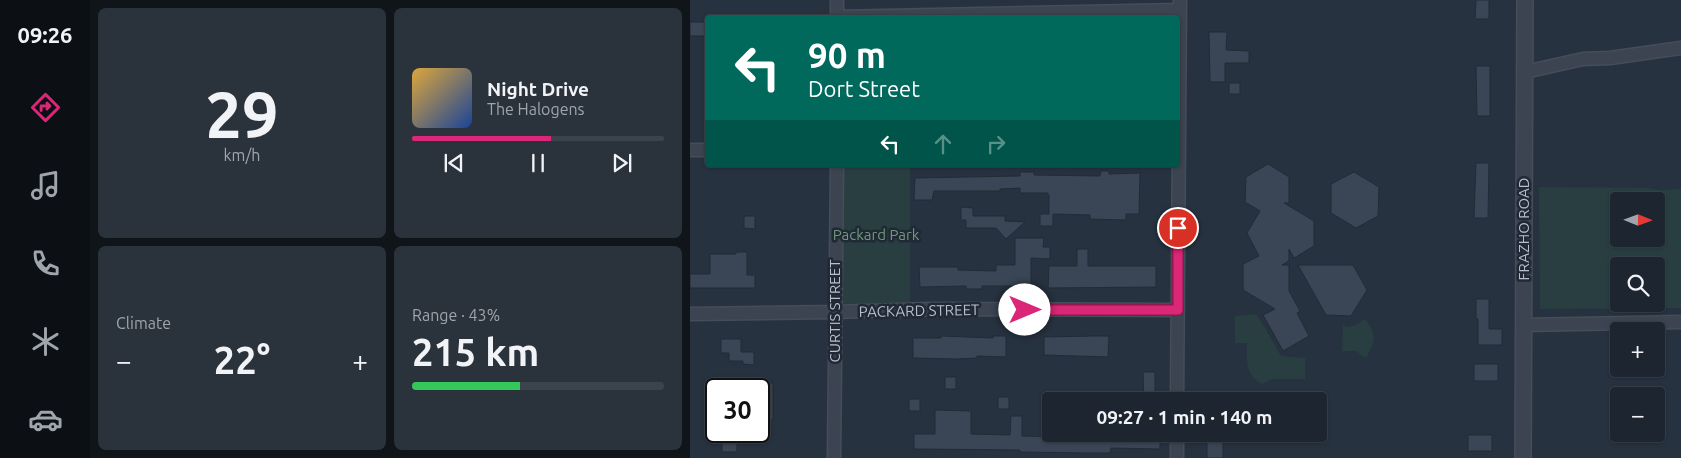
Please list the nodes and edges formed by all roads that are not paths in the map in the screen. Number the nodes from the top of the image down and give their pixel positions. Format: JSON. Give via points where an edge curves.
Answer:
{"nodes":[{"id":1,"x":837,"y":0,"type":"edge"},
{"id":2,"x":1525,"y":0,"type":"edge"},
{"id":3,"x":1180,"y":5,"type":"edge"},
{"id":4,"x":837,"y":15,"type":"edge"},
{"id":5,"x":894,"y":15,"type":"edge"},
{"id":6,"x":1681,"y":48,"type":"edge"},
{"id":7,"x":1525,"y":72,"type":"junction"},
{"id":8,"x":690,"y":150,"type":"edge"},
{"id":9,"x":705,"y":150,"type":"edge"},
{"id":10,"x":837,"y":167,"type":"edge"},
{"id":11,"x":1178,"y":167,"type":"edge"},
{"id":12,"x":1178,"y":310,"type":"junction"},
{"id":13,"x":835,"y":312,"type":"junction"},
{"id":14,"x":690,"y":314,"type":"edge"},
{"id":15,"x":1681,"y":322,"type":"edge"},
{"id":16,"x":1523,"y":325,"type":"junction"},
{"id":17,"x":1177,"y":392,"type":"edge"},
{"id":18,"x":1177,"y":442,"type":"edge"},
{"id":19,"x":834,"y":458,"type":"edge"},
{"id":20,"x":1177,"y":458,"type":"edge"},
{"id":21,"x":1523,"y":458,"type":"edge"}],
"edges":[{"from":1,"to":4,"type":"street"},
{"from":2,"to":7,"type":"street","name":"FRAZHO ROAD"},
{"from":3,"to":5,"type":"street"},
{"from":6,"to":7,"type":"street","via":[[1583,60]]},
{"from":7,"to":16,"type":"street","name":"FRAZHO ROAD"},
{"from":8,"to":9,"type":"street"},
{"from":10,"to":13,"type":"street","name":"CURTIS STREET"},
{"from":11,"to":12,"type":"street"},
{"from":12,"to":13,"type":"street","name":"PACKARD STREET"},
{"from":12,"to":17,"type":"street"},
{"from":13,"to":14,"type":"street","name":"PACKARD STREET"},
{"from":13,"to":19,"type":"street","name":"CURTIS STREET"},
{"from":15,"to":16,"type":"street"},
{"from":16,"to":21,"type":"street","name":"FRAZHO ROAD"},
{"from":18,"to":20,"type":"street"}]}
